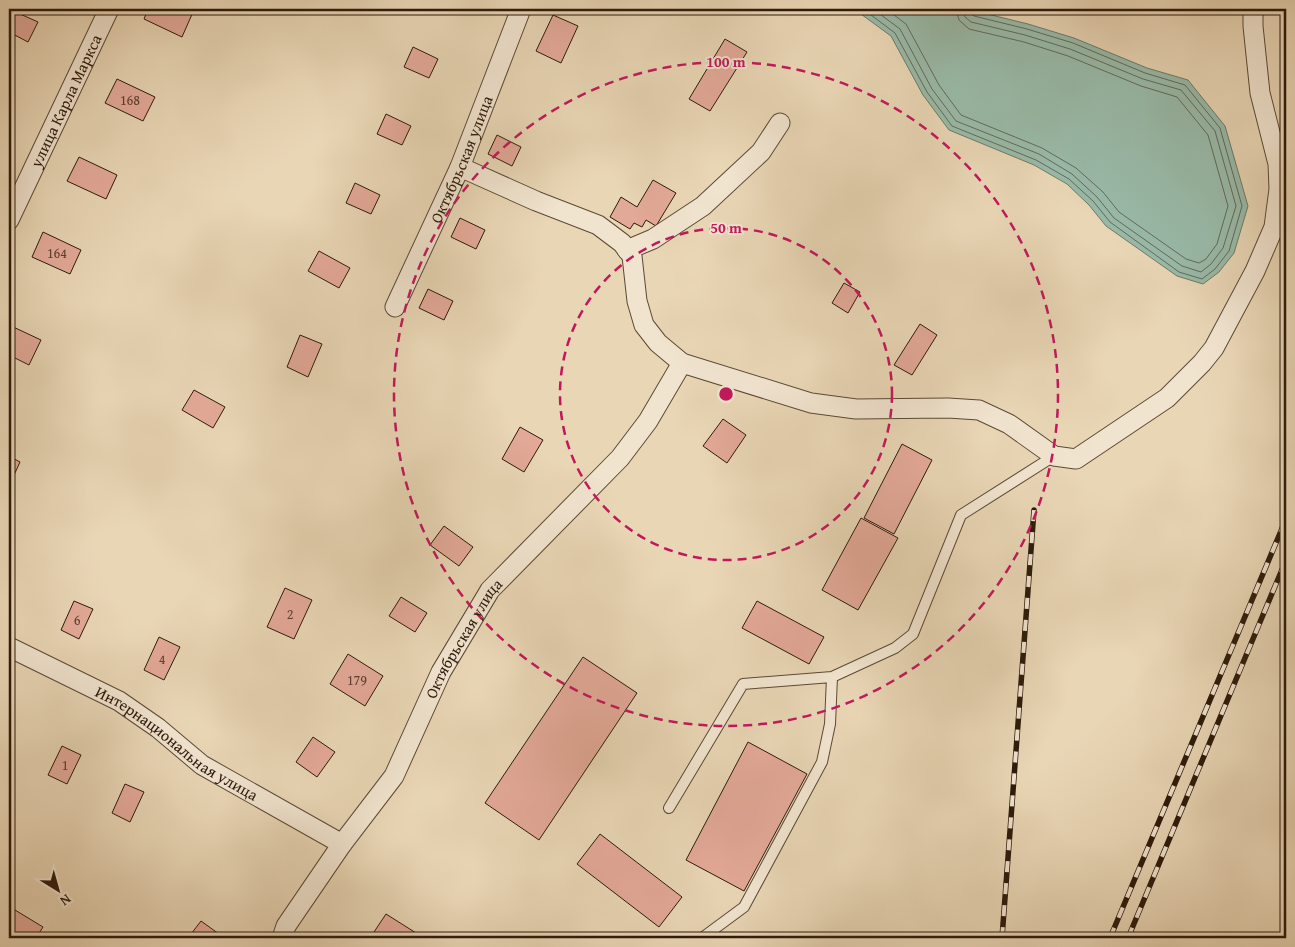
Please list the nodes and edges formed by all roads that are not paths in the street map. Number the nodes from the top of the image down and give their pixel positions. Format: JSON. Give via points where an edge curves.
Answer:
{"nodes":[{"id":1,"x":109,"y":9,"type":"edge"},
{"id":2,"x":520,"y":9,"type":"edge"},
{"id":3,"x":1254,"y":9,"type":"edge"},
{"id":4,"x":780,"y":124,"type":"dead end"},
{"id":5,"x":460,"y":167,"type":"junction"},
{"id":6,"x":9,"y":220,"type":"edge"},
{"id":7,"x":627,"y":250,"type":"junction"},
{"id":8,"x":395,"y":307,"type":"dead end"},
{"id":9,"x":682,"y":363,"type":"junction"},
{"id":10,"x":1054,"y":456,"type":"junction"},
{"id":11,"x":9,"y":647,"type":"edge"},
{"id":12,"x":832,"y":677,"type":"junction"},
{"id":13,"x":669,"y":808,"type":"dead end"},
{"id":14,"x":342,"y":844,"type":"junction"},
{"id":15,"x":282,"y":938,"type":"edge"},
{"id":16,"x":702,"y":938,"type":"edge"}],
"edges":[{"from":1,"to":6,"type":"street","name":"улица Карла Маркса"},
{"from":2,"to":5,"type":"street","name":"Октябрьская улица"},
{"from":3,"to":10,"type":"street","via":[[1260,93],[1278,164],[1280,189],[1274,227],[1255,271],[1214,348],[1167,398],[1076,459]]},
{"from":4,"to":7,"type":"street","via":[[762,152],[703,206],[653,239]]},
{"from":5,"to":7,"type":"street","via":[[598,224]]},
{"from":5,"to":8,"type":"street","name":"Октябрьская улица"},
{"from":7,"to":9,"type":"street","via":[[632,256],[637,301],[644,325],[658,343]]},
{"from":9,"to":10,"type":"street","via":[[811,402],[856,409],[979,410],[1009,424]]},
{"from":9,"to":14,"type":"street","name":"Октябрьская улица","via":[[648,421],[620,458],[490,590],[441,672],[394,776]]},
{"from":10,"to":12,"type":"lane","via":[[961,515],[912,634],[896,648]]},
{"from":11,"to":14,"type":"street","name":"Интернациональная улица","via":[[119,701],[202,765]]},
{"from":12,"to":13,"type":"lane","via":[[743,684]]},
{"from":12,"to":16,"type":"lane","via":[[830,724],[822,762],[744,907]]},
{"from":14,"to":15,"type":"street","name":"Октябрьская улица","via":[[286,926]]}]}
